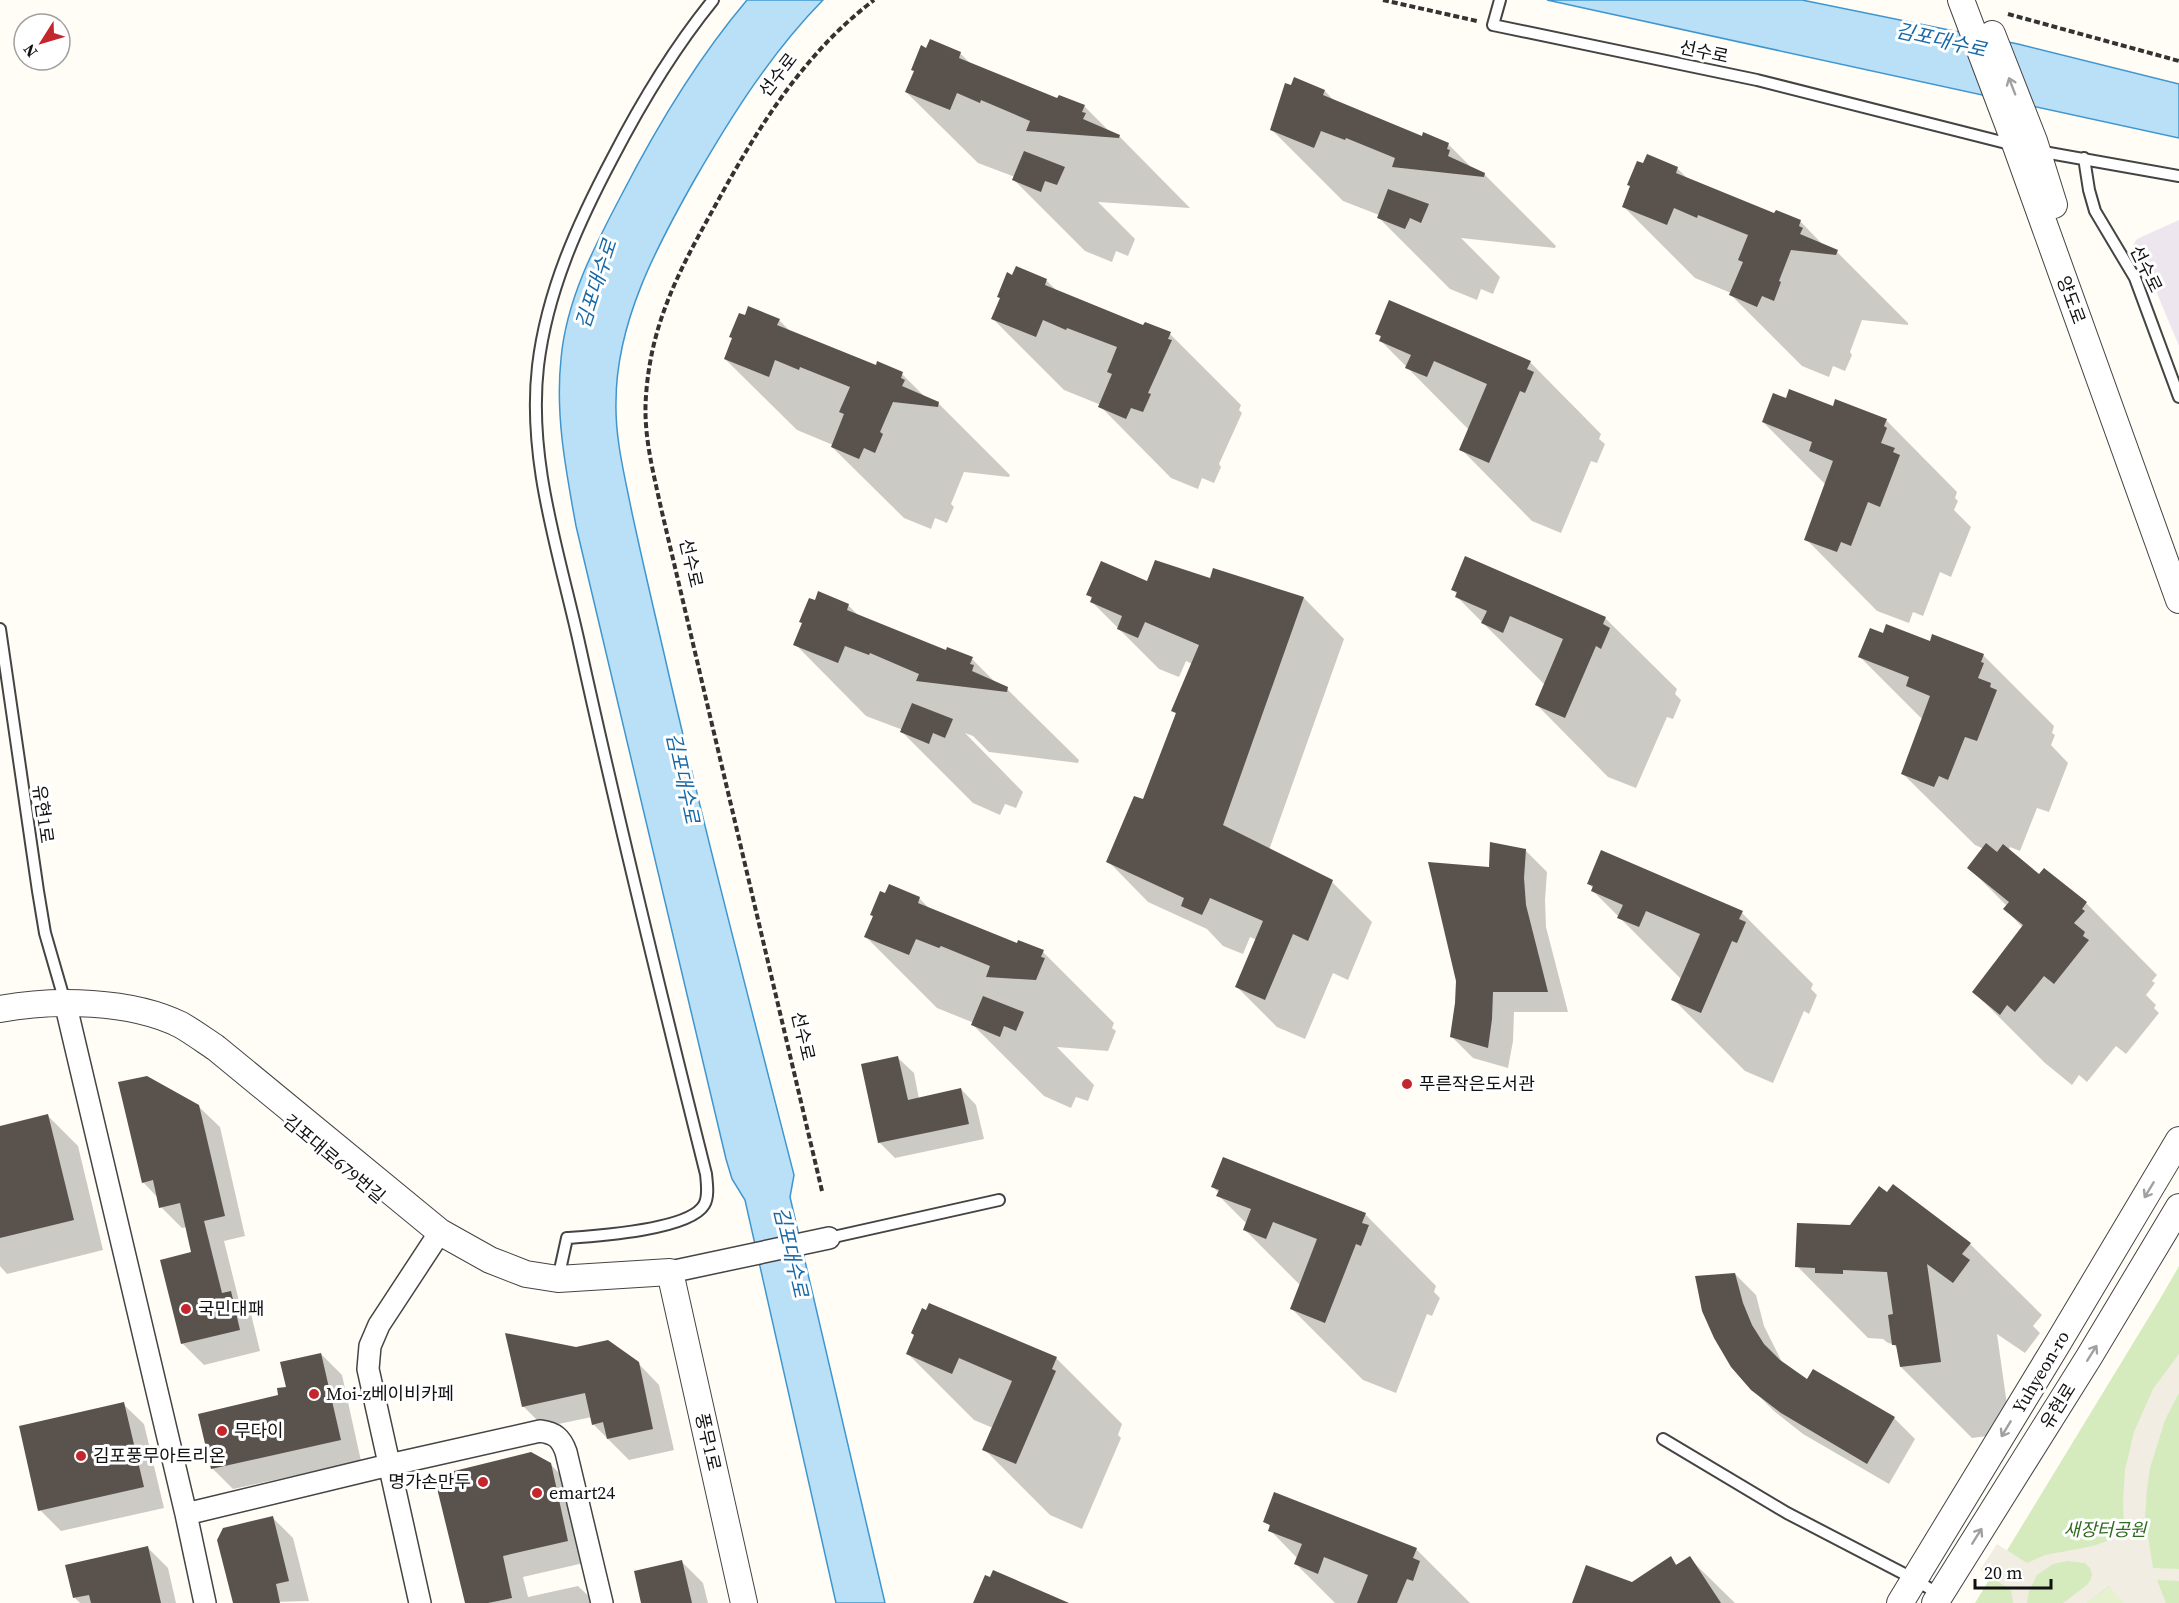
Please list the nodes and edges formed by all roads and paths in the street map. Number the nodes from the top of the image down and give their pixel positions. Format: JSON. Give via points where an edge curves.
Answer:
{"nodes":[{"id":1,"x":713,"y":0,"type":"edge"},
{"id":2,"x":874,"y":0,"type":"edge"},
{"id":3,"x":1383,"y":0,"type":"edge"},
{"id":4,"x":1500,"y":0,"type":"edge"},
{"id":5,"x":1975,"y":9,"type":"edge"},
{"id":6,"x":1493,"y":25,"type":"junction"},
{"id":7,"x":2179,"y":61,"type":"edge"},
{"id":8,"x":2024,"y":143,"type":"junction"},
{"id":9,"x":2084,"y":158,"type":"junction"},
{"id":10,"x":2179,"y":176,"type":"edge"},
{"id":11,"x":2179,"y":397,"type":"edge"},
{"id":12,"x":2179,"y":556,"type":"edge"},
{"id":13,"x":2179,"y":600,"type":"edge"},
{"id":14,"x":0,"y":629,"type":"edge"},
{"id":15,"x":0,"y":1008,"type":"edge"},
{"id":16,"x":66,"y":1009,"type":"junction"},
{"id":17,"x":0,"y":1023,"type":"edge"},
{"id":18,"x":2179,"y":1140,"type":"edge"},
{"id":19,"x":822,"y":1191,"type":"dead end"},
{"id":20,"x":999,"y":1200,"type":"dead end"},
{"id":21,"x":2179,"y":1207,"type":"edge"},
{"id":22,"x":437,"y":1238,"type":"junction"},
{"id":23,"x":829,"y":1238,"type":"joint"},
{"id":24,"x":671,"y":1277,"type":"junction"},
{"id":25,"x":558,"y":1280,"type":"junction"},
{"id":26,"x":1663,"y":1438,"type":"dead end"},
{"id":27,"x":389,"y":1465,"type":"junction"},
{"id":28,"x":186,"y":1514,"type":"junction"},
{"id":29,"x":1914,"y":1580,"type":"junction"},
{"id":30,"x":1937,"y":1599,"type":"edge"},
{"id":31,"x":205,"y":1603,"type":"edge"},
{"id":32,"x":420,"y":1603,"type":"edge"},
{"id":33,"x":602,"y":1603,"type":"edge"},
{"id":34,"x":731,"y":1603,"type":"edge"},
{"id":35,"x":744,"y":1603,"type":"edge"},
{"id":36,"x":1900,"y":1603,"type":"edge"}],
"edges":[{"from":1,"to":25,"type":"lane","via":[[656,79],[587,204],[547,315],[535,405],[549,516],[708,1189],[706,1203],[699,1213],[684,1220],[623,1233],[567,1238]]},
{"from":2,"to":19,"type":"path","name":"선수로","via":[[828,39],[798,74],[740,159],[681,267],[662,312],[645,397],[648,447],[661,508]]},
{"from":3,"to":6,"type":"path"},
{"from":4,"to":6,"type":"lane"},
{"from":5,"to":7,"type":"path"},
{"from":5,"to":8,"type":"street","name":"양도로"},
{"from":6,"to":8,"type":"lane","name":"선수로","via":[[1757,80]]},
{"from":8,"to":9,"type":"lane","name":"선수로"},
{"from":8,"to":12,"type":"street","name":"양도로"},
{"from":8,"to":13,"type":"street","name":"양도로"},
{"from":9,"to":10,"type":"lane","name":"선수로"},
{"from":9,"to":11,"type":"lane","name":"선수로","via":[[2095,211],[2135,278]]},
{"from":14,"to":16,"type":"lane","name":"유현1로","via":[[45,933]]},
{"from":15,"to":16,"type":"street","name":"김포대로679번길","via":[[21,1005]]},
{"from":16,"to":17,"type":"street","name":"김포대로679번길"},
{"from":16,"to":22,"type":"street","name":"김포대로679번길","via":[[154,1028],[181,1040]]},
{"from":16,"to":28,"type":"street"},
{"from":18,"to":29,"type":"street","name":"Yuhyeon-ro","one_way":true},
{"from":20,"to":23,"type":"lane"},
{"from":30,"to":21,"type":"street","name":"유현로","one_way":true},
{"from":22,"to":24,"type":"street","name":"김포대로679번길","via":[[486,1272],[521,1286],[556,1292],[607,1290]]},
{"from":22,"to":25,"type":"street","name":"김포대로679번길","via":[[525,1274]]},
{"from":22,"to":27,"type":"street","via":[[390,1306],[370,1346],[368,1369]]},
{"from":23,"to":24,"type":"street","via":[[715,1263]]},
{"from":24,"to":25,"type":"street","name":"김포대로679번길"},
{"from":24,"to":34,"type":"street","name":"풍무1로","via":[[673,1331]]},
{"from":24,"to":35,"type":"street","name":"풍무1로"},
{"from":26,"to":29,"type":"lane","via":[[1787,1513]]},
{"from":27,"to":28,"type":"street"},
{"from":27,"to":32,"type":"street"},
{"from":27,"to":33,"type":"street","via":[[540,1431],[552,1433],[562,1440],[566,1452]]},
{"from":28,"to":31,"type":"street"},
{"from":29,"to":30,"type":"lane"},
{"from":29,"to":36,"type":"street","name":"Yuhyeon-ro"}]}
